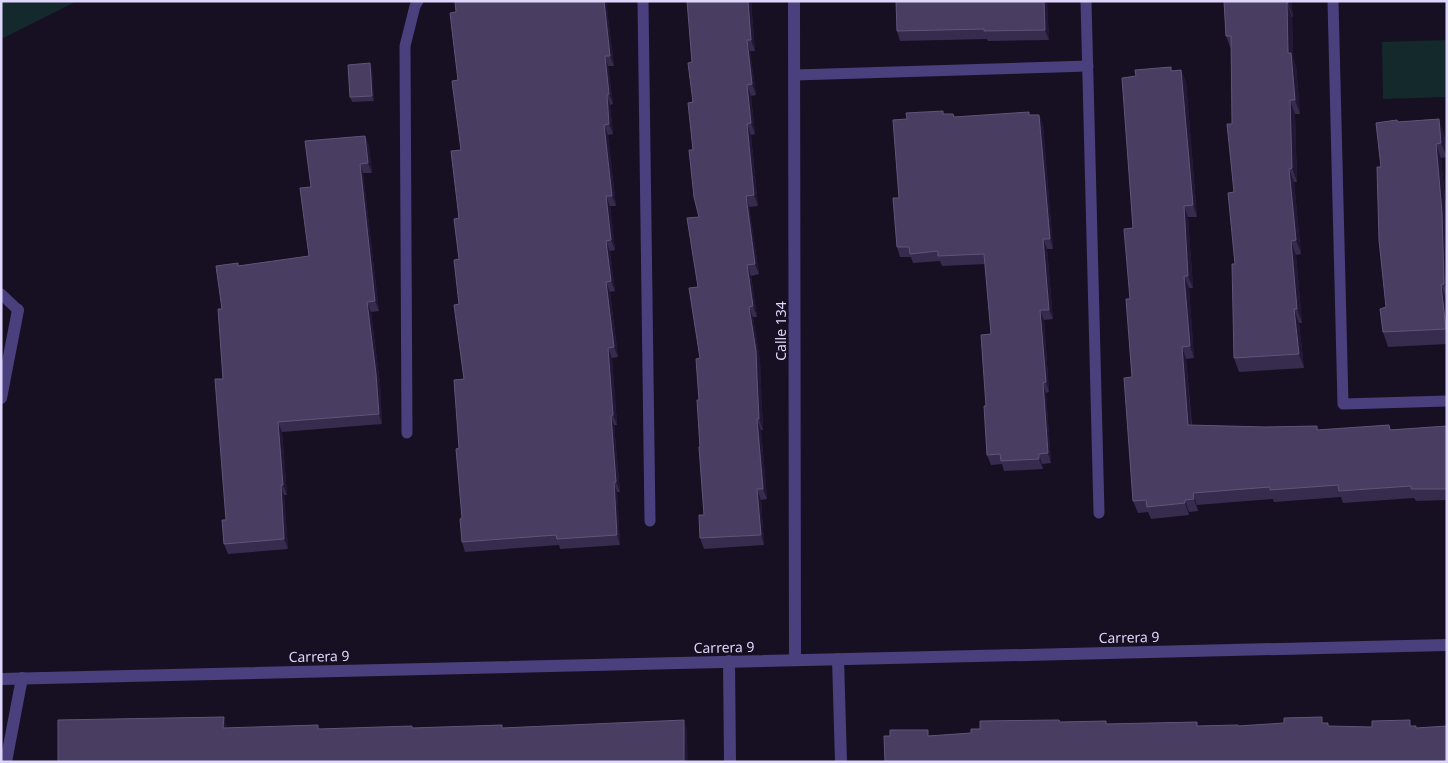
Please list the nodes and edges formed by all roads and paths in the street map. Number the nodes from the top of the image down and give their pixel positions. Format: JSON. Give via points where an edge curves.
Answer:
{"nodes":[{"id":1,"x":418,"y":1,"type":"edge"},
{"id":2,"x":643,"y":1,"type":"edge"},
{"id":3,"x":794,"y":1,"type":"edge"},
{"id":4,"x":1086,"y":1,"type":"edge"},
{"id":5,"x":1333,"y":1,"type":"edge"},
{"id":6,"x":1088,"y":66,"type":"junction"},
{"id":7,"x":795,"y":75,"type":"junction"},
{"id":8,"x":1,"y":294,"type":"edge"},
{"id":9,"x":18,"y":310,"type":"joint"},
{"id":10,"x":1,"y":398,"type":"edge"},
{"id":11,"x":1447,"y":401,"type":"edge"},
{"id":12,"x":407,"y":432,"type":"dead end"},
{"id":13,"x":1099,"y":513,"type":"dead end"},
{"id":14,"x":650,"y":521,"type":"dead end"},
{"id":15,"x":1447,"y":645,"type":"edge"},
{"id":16,"x":838,"y":659,"type":"junction"},
{"id":17,"x":795,"y":660,"type":"junction"},
{"id":18,"x":729,"y":661,"type":"junction"},
{"id":19,"x":22,"y":678,"type":"junction"},
{"id":20,"x":1,"y":679,"type":"edge"},
{"id":21,"x":6,"y":762,"type":"edge"},
{"id":22,"x":730,"y":762,"type":"edge"},
{"id":23,"x":841,"y":762,"type":"edge"}],
"edges":[{"from":1,"to":12,"type":"lane","via":[[405,46]]},
{"from":2,"to":14,"type":"lane"},
{"from":3,"to":7,"type":"street","name":"Calle 134"},
{"from":4,"to":6,"type":"lane"},
{"from":5,"to":11,"type":"lane","via":[[1343,404]]},
{"from":6,"to":7,"type":"lane"},
{"from":6,"to":13,"type":"lane"},
{"from":7,"to":17,"type":"street","name":"Calle 134"},
{"from":8,"to":9,"type":"lane"},
{"from":9,"to":10,"type":"street"},
{"from":15,"to":16,"type":"street","name":"Carrera 9"},
{"from":16,"to":17,"type":"street","name":"Carrera 9"},
{"from":16,"to":23,"type":"street"},
{"from":17,"to":18,"type":"street","name":"Carrera 9"},
{"from":18,"to":19,"type":"street","name":"Carrera 9"},
{"from":18,"to":22,"type":"street"},
{"from":19,"to":20,"type":"street","name":"Carrera 9"},
{"from":19,"to":21,"type":"street"}]}
